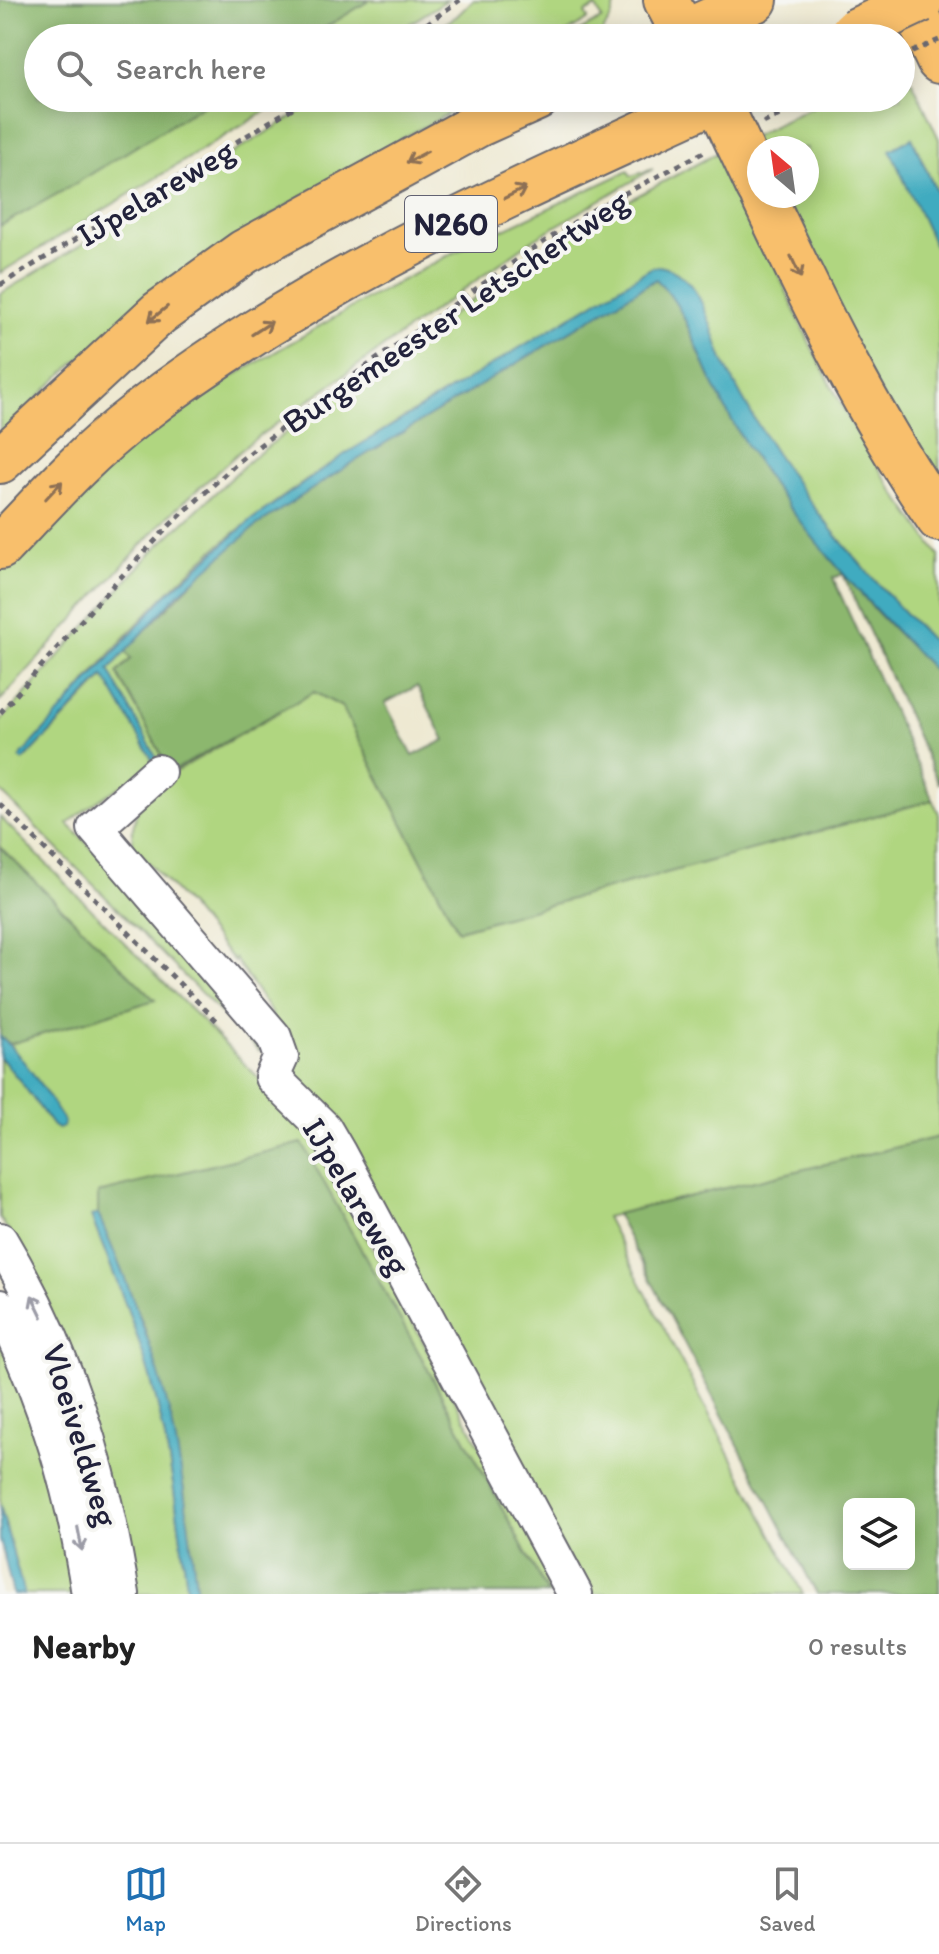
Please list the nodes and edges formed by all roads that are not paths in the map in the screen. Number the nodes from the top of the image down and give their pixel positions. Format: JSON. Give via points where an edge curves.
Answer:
{"nodes":[{"id":1,"x":755,"y":0,"type":"edge"},
{"id":2,"x":910,"y":0,"type":"edge"},
{"id":3,"x":921,"y":0,"type":"edge"},
{"id":4,"x":686,"y":24,"type":"edge"},
{"id":5,"x":870,"y":24,"type":"edge"},
{"id":6,"x":939,"y":61,"type":"edge"},
{"id":7,"x":506,"y":112,"type":"edge"},
{"id":8,"x":710,"y":112,"type":"edge"},
{"id":9,"x":724,"y":112,"type":"edge"},
{"id":10,"x":747,"y":162,"type":"edge"},
{"id":11,"x":769,"y":208,"type":"edge"},
{"id":12,"x":0,"y":461,"type":"edge"},
{"id":13,"x":939,"y":519,"type":"edge"},
{"id":14,"x":0,"y":547,"type":"edge"},
{"id":15,"x":158,"y":772,"type":"dead end"},
{"id":16,"x":0,"y":1240,"type":"edge"},
{"id":17,"x":0,"y":1307,"type":"edge"},
{"id":18,"x":89,"y":1594,"type":"edge"},
{"id":19,"x":122,"y":1594,"type":"edge"},
{"id":20,"x":575,"y":1594,"type":"edge"}],
"edges":[{"from":1,"to":4,"type":"main road"},
{"from":2,"to":6,"type":"main road"},
{"from":3,"to":5,"type":"main road","bridge":true},
{"from":7,"to":12,"type":"main road","number":"N260","one_way":true,"via":[[244,252],[159,313]]},
{"from":14,"to":8,"type":"main road","name":"Burgemeester Letschertweg","number":"N260","one_way":true,"via":[[71,472],[133,417],[271,322],[420,238],[622,141]]},
{"from":9,"to":10,"type":"main road"},
{"from":11,"to":13,"type":"main road","one_way":true,"via":[[818,314],[901,464]]},
{"from":15,"to":20,"type":"street","name":"IJpelareweg","via":[[95,828],[274,1037],[281,1057],[272,1077],[331,1140]]},
{"from":19,"to":16,"type":"street","name":"Vloeiveldweg","one_way":true,"via":[[104,1491],[82,1413],[44,1322]]},
{"from":17,"to":18,"type":"street","name":"Vloeiveldweg","one_way":true,"via":[[48,1418],[71,1492]]}]}
